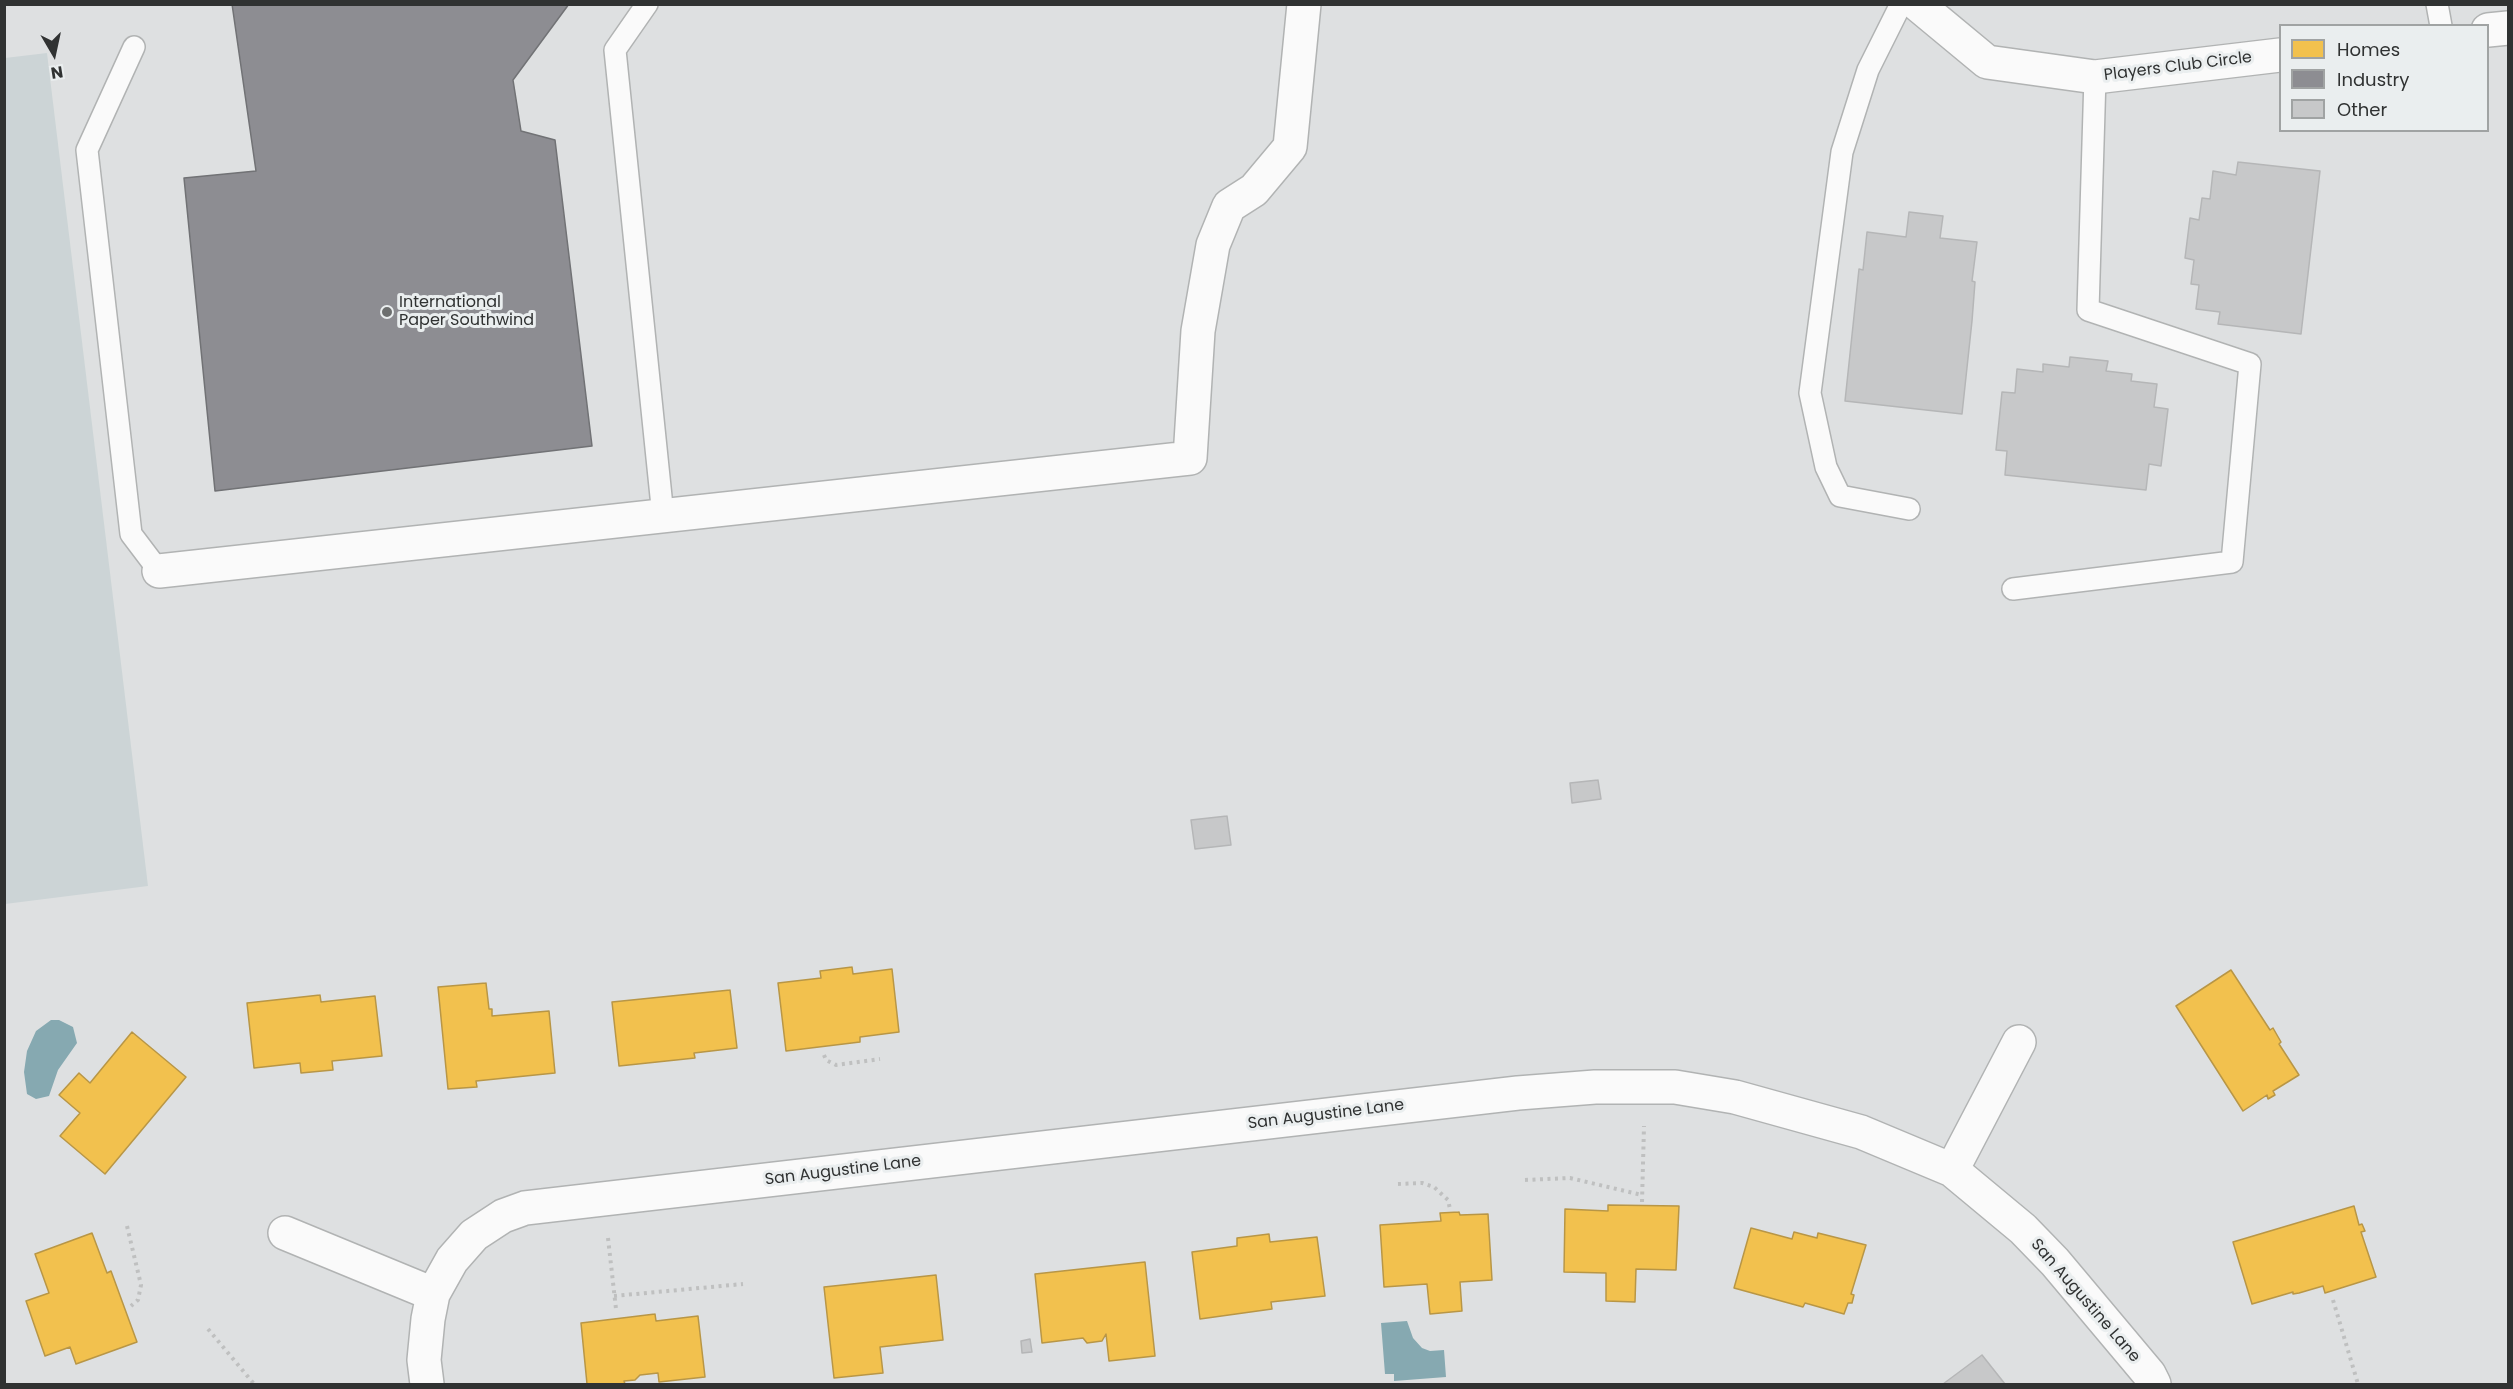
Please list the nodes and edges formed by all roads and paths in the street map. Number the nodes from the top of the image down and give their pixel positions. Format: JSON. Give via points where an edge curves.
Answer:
{"nodes":[{"id":1,"x":647,"y":4,"type":"edge"},
{"id":2,"x":1304,"y":4,"type":"edge"},
{"id":3,"x":1901,"y":4,"type":"edge"},
{"id":4,"x":1917,"y":4,"type":"edge"},
{"id":5,"x":2438,"y":4,"type":"edge"},
{"id":6,"x":2441,"y":24,"type":"edge"},
{"id":7,"x":2508,"y":28,"type":"edge"},
{"id":8,"x":2489,"y":30,"type":"edge"},
{"id":9,"x":134,"y":47,"type":"dead end"},
{"id":10,"x":2279,"y":55,"type":"edge"},
{"id":11,"x":2095,"y":77,"type":"junction"},
{"id":12,"x":1909,"y":509,"type":"dead end"},
{"id":13,"x":663,"y":516,"type":"junction"},
{"id":14,"x":159,"y":571,"type":"joint"},
{"id":15,"x":2013,"y":589,"type":"dead end"},
{"id":16,"x":2019,"y":1042,"type":"dead end"},
{"id":17,"x":824,"y":1055,"type":"dead end"},
{"id":18,"x":880,"y":1059,"type":"dead end"},
{"id":19,"x":1644,"y":1126,"type":"dead end"},
{"id":20,"x":1952,"y":1170,"type":"junction"},
{"id":21,"x":1525,"y":1180,"type":"dead end"},
{"id":22,"x":1398,"y":1184,"type":"dead end"},
{"id":23,"x":1642,"y":1195,"type":"junction"},
{"id":24,"x":1642,"y":1202,"type":"dead end"},
{"id":25,"x":1450,"y":1209,"type":"dead end"},
{"id":26,"x":127,"y":1226,"type":"dead end"},
{"id":27,"x":607,"y":1228,"type":"dead end"},
{"id":28,"x":285,"y":1233,"type":"dead end"},
{"id":29,"x":743,"y":1284,"type":"dead end"},
{"id":30,"x":434,"y":1294,"type":"junction"},
{"id":31,"x":614,"y":1296,"type":"junction"},
{"id":32,"x":2333,"y":1300,"type":"dead end"},
{"id":33,"x":131,"y":1306,"type":"dead end"},
{"id":34,"x":616,"y":1309,"type":"dead end"},
{"id":35,"x":208,"y":1329,"type":"dead end"},
{"id":36,"x":254,"y":1384,"type":"edge"},
{"id":37,"x":427,"y":1384,"type":"edge"},
{"id":38,"x":2154,"y":1384,"type":"edge"},
{"id":39,"x":2358,"y":1384,"type":"edge"}],
"edges":[{"from":1,"to":13,"type":"lane","via":[[615,50]]},
{"from":2,"to":13,"type":"street","via":[[1290,147],[1254,190],[1229,206],[1213,245],[1198,331],[1190,458]]},
{"from":3,"to":12,"type":"lane","via":[[1868,70],[1842,152],[1810,393],[1826,467],[1840,496]]},
{"from":4,"to":11,"type":"street","name":"Players Club Circle","via":[[1988,62]]},
{"from":5,"to":6,"type":"lane"},
{"from":7,"to":8,"type":"street"},
{"from":9,"to":14,"type":"lane","via":[[87,150],[131,534]]},
{"from":10,"to":11,"type":"street","name":"Players Club Circle"},
{"from":11,"to":15,"type":"lane","via":[[2088,310],[2250,364],[2232,562]]},
{"from":13,"to":14,"type":"street"},
{"from":16,"to":20,"type":"street"},
{"from":17,"to":18,"type":"path","via":[[836,1065]]},
{"from":19,"to":23,"type":"path"},
{"from":20,"to":30,"type":"street","name":"San Augustine Lane","via":[[1862,1132],[1735,1097],[1675,1087],[1595,1087],[1518,1093],[525,1208],[474,1235],[452,1260]]},
{"from":20,"to":38,"type":"street","name":"San Augustine Lane","via":[[2023,1229],[2055,1262]]},
{"from":21,"to":23,"type":"path","via":[[1570,1178]]},
{"from":22,"to":25,"type":"path","via":[[1434,1187],[1448,1200]]},
{"from":23,"to":24,"type":"path"},
{"from":26,"to":33,"type":"path","via":[[141,1285],[138,1300]]},
{"from":27,"to":31,"type":"path"},
{"from":28,"to":30,"type":"street"},
{"from":29,"to":31,"type":"path"},
{"from":30,"to":37,"type":"street","name":"San Augustine Lane","via":[[424,1360]]},
{"from":31,"to":34,"type":"path"},
{"from":32,"to":39,"type":"path"},
{"from":35,"to":36,"type":"path"}]}
